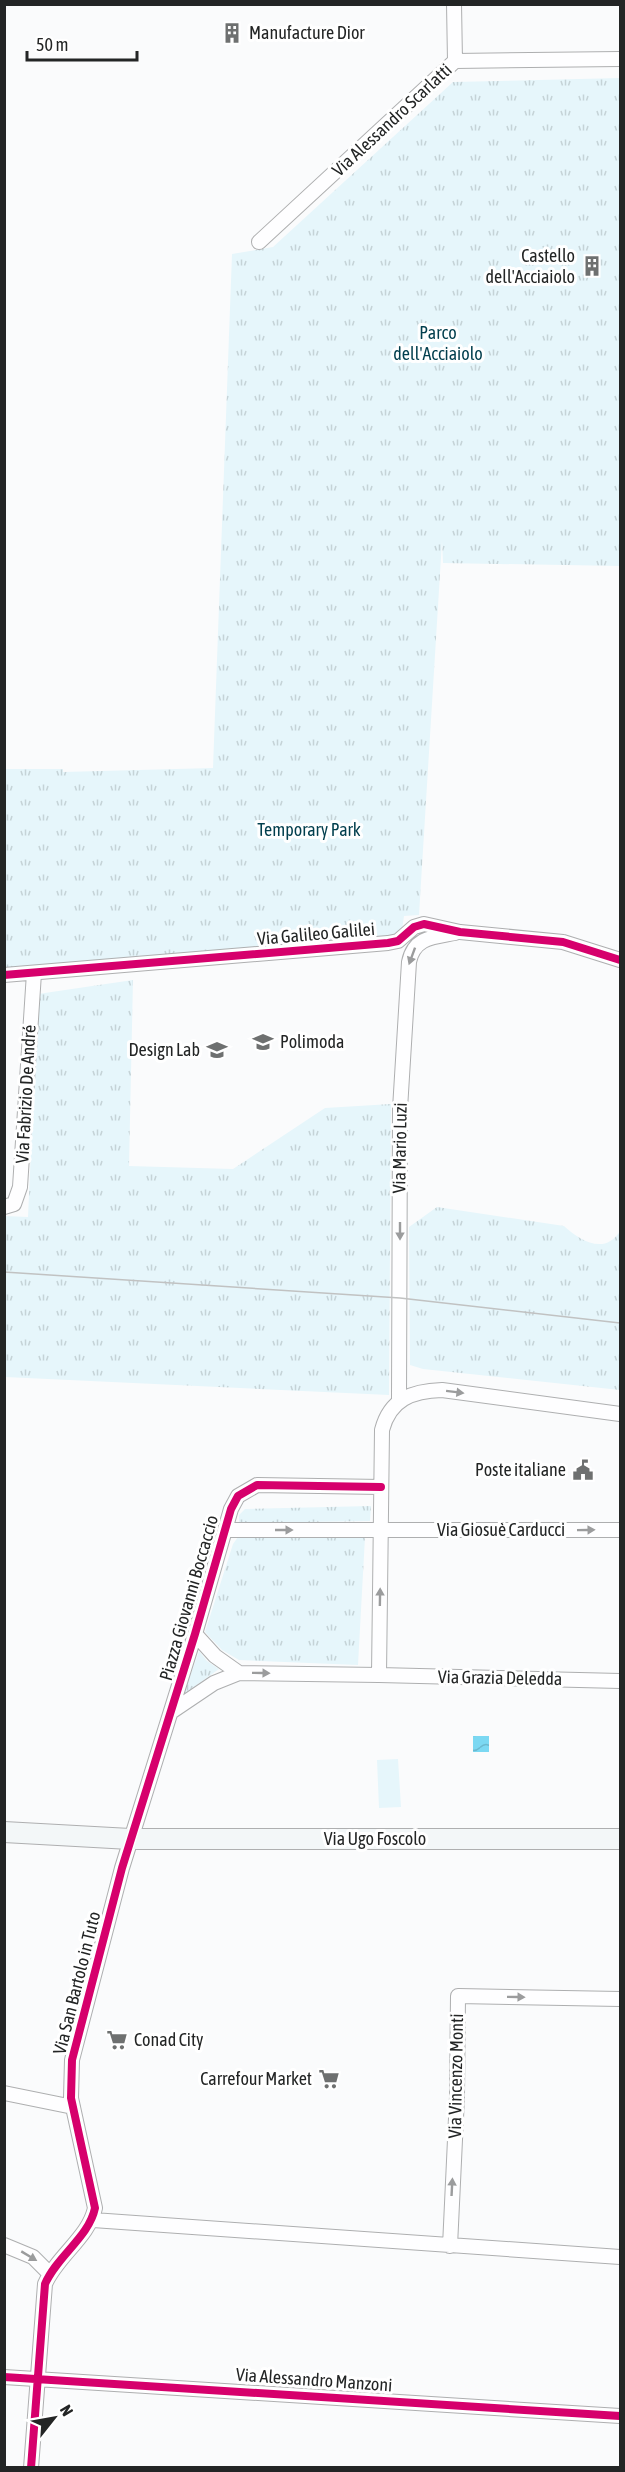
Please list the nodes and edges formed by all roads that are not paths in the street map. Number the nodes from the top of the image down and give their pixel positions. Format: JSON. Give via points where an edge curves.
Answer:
{"nodes":[{"id":1,"x":454,"y":4,"type":"edge"},
{"id":2,"x":621,"y":59,"type":"edge"},
{"id":3,"x":455,"y":61,"type":"junction"},
{"id":4,"x":260,"y":242,"type":"dead end"},
{"id":5,"x":460,"y":932,"type":"junction"},
{"id":6,"x":621,"y":960,"type":"edge"},
{"id":7,"x":34,"y":974,"type":"junction"},
{"id":8,"x":4,"y":975,"type":"edge"},
{"id":9,"x":4,"y":1207,"type":"edge"},
{"id":10,"x":399,"y":1400,"type":"junction"},
{"id":11,"x":621,"y":1414,"type":"edge"},
{"id":12,"x":381,"y":1487,"type":"junction"},
{"id":13,"x":225,"y":1530,"type":"junction"},
{"id":14,"x":381,"y":1530,"type":"junction"},
{"id":15,"x":621,"y":1530,"type":"edge"},
{"id":16,"x":195,"y":1634,"type":"junction"},
{"id":17,"x":239,"y":1673,"type":"junction"},
{"id":18,"x":379,"y":1675,"type":"junction"},
{"id":19,"x":621,"y":1681,"type":"edge"},
{"id":20,"x":171,"y":1712,"type":"junction"},
{"id":21,"x":4,"y":1832,"type":"edge"},
{"id":22,"x":130,"y":1839,"type":"junction"},
{"id":23,"x":621,"y":1839,"type":"edge"},
{"id":24,"x":621,"y":1999,"type":"edge"},
{"id":25,"x":4,"y":2093,"type":"edge"},
{"id":26,"x":73,"y":2107,"type":"junction"},
{"id":27,"x":93,"y":2220,"type":"junction"},
{"id":28,"x":4,"y":2245,"type":"edge"},
{"id":29,"x":450,"y":2246,"type":"junction"},
{"id":30,"x":621,"y":2256,"type":"edge"},
{"id":31,"x":50,"y":2274,"type":"junction"},
{"id":32,"x":4,"y":2377,"type":"edge"},
{"id":33,"x":37,"y":2378,"type":"junction"},
{"id":34,"x":621,"y":2416,"type":"edge"},
{"id":35,"x":31,"y":2468,"type":"edge"}],
"edges":[{"from":1,"to":3,"type":"street"},
{"from":2,"to":3,"type":"street","name":"Via Alessandro Scarlatti"},
{"from":3,"to":4,"type":"street","name":"Via Alessandro Scarlatti"},
{"from":5,"to":6,"type":"street","name":"Via Galileo Galilei","via":[[563,942]]},
{"from":5,"to":7,"type":"street","name":"Via Galileo Galilei","via":[[421,924],[398,941],[388,943]]},
{"from":5,"to":10,"type":"street","name":"Via Mario Luzi","one_way":true,"via":[[423,940],[409,962],[400,1121]]},
{"from":7,"to":8,"type":"street","name":"Via Galileo Galilei"},
{"from":7,"to":9,"type":"street","name":"Via Fabrizio De André","via":[[20,1187],[14,1203]]},
{"from":10,"to":11,"type":"street","one_way":true,"via":[[418,1392],[442,1390]]},
{"from":10,"to":12,"type":"street","via":[[390,1409],[382,1430]]},
{"from":12,"to":13,"type":"street","name":"Piazza Giovanni Boccaccio","via":[[257,1485],[234,1502]]},
{"from":12,"to":14,"type":"street"},
{"from":13,"to":14,"type":"street","name":"Piazza Giovanni Boccaccio","one_way":true},
{"from":13,"to":16,"type":"street","name":"Piazza Giovanni Boccaccio"},
{"from":14,"to":15,"type":"street","name":"Via Giosuè Carducci","one_way":true},
{"from":18,"to":14,"type":"street","one_way":true},
{"from":16,"to":17,"type":"street","name":"Piazza Giovanni Boccaccio","via":[[215,1656]]},
{"from":16,"to":20,"type":"street","name":"Piazza Giovanni Boccaccio"},
{"from":17,"to":18,"type":"street","name":"Piazza Giovanni Boccaccio","one_way":true},
{"from":17,"to":20,"type":"street","name":"Piazza Giovanni Boccaccio","via":[[214,1683]]},
{"from":18,"to":19,"type":"street","name":"Via Grazia Deledda"},
{"from":20,"to":22,"type":"street","name":"Via San Bartolo in Tuto"},
{"from":21,"to":22,"type":"street","name":"Via Ugo Foscolo"},
{"from":22,"to":23,"type":"street","name":"Via Ugo Foscolo"},
{"from":22,"to":26,"type":"street","name":"Via San Bartolo in Tuto","via":[[72,2060]]},
{"from":29,"to":24,"type":"street","name":"Via Vincenzo Monti","one_way":true,"via":[[458,1996]]},
{"from":25,"to":26,"type":"street"},
{"from":26,"to":27,"type":"street","name":"Via San Bartolo in Tuto","via":[[93,2191]]},
{"from":27,"to":29,"type":"street"},
{"from":27,"to":31,"type":"street"},
{"from":28,"to":31,"type":"street","one_way":true,"via":[[33,2257]]},
{"from":29,"to":30,"type":"street"},
{"from":31,"to":33,"type":"street","via":[[44,2294]]},
{"from":32,"to":33,"type":"street","name":"Via Alessandro Manzoni"},
{"from":33,"to":34,"type":"street","name":"Via Alessandro Manzoni"},
{"from":33,"to":35,"type":"street"}]}
